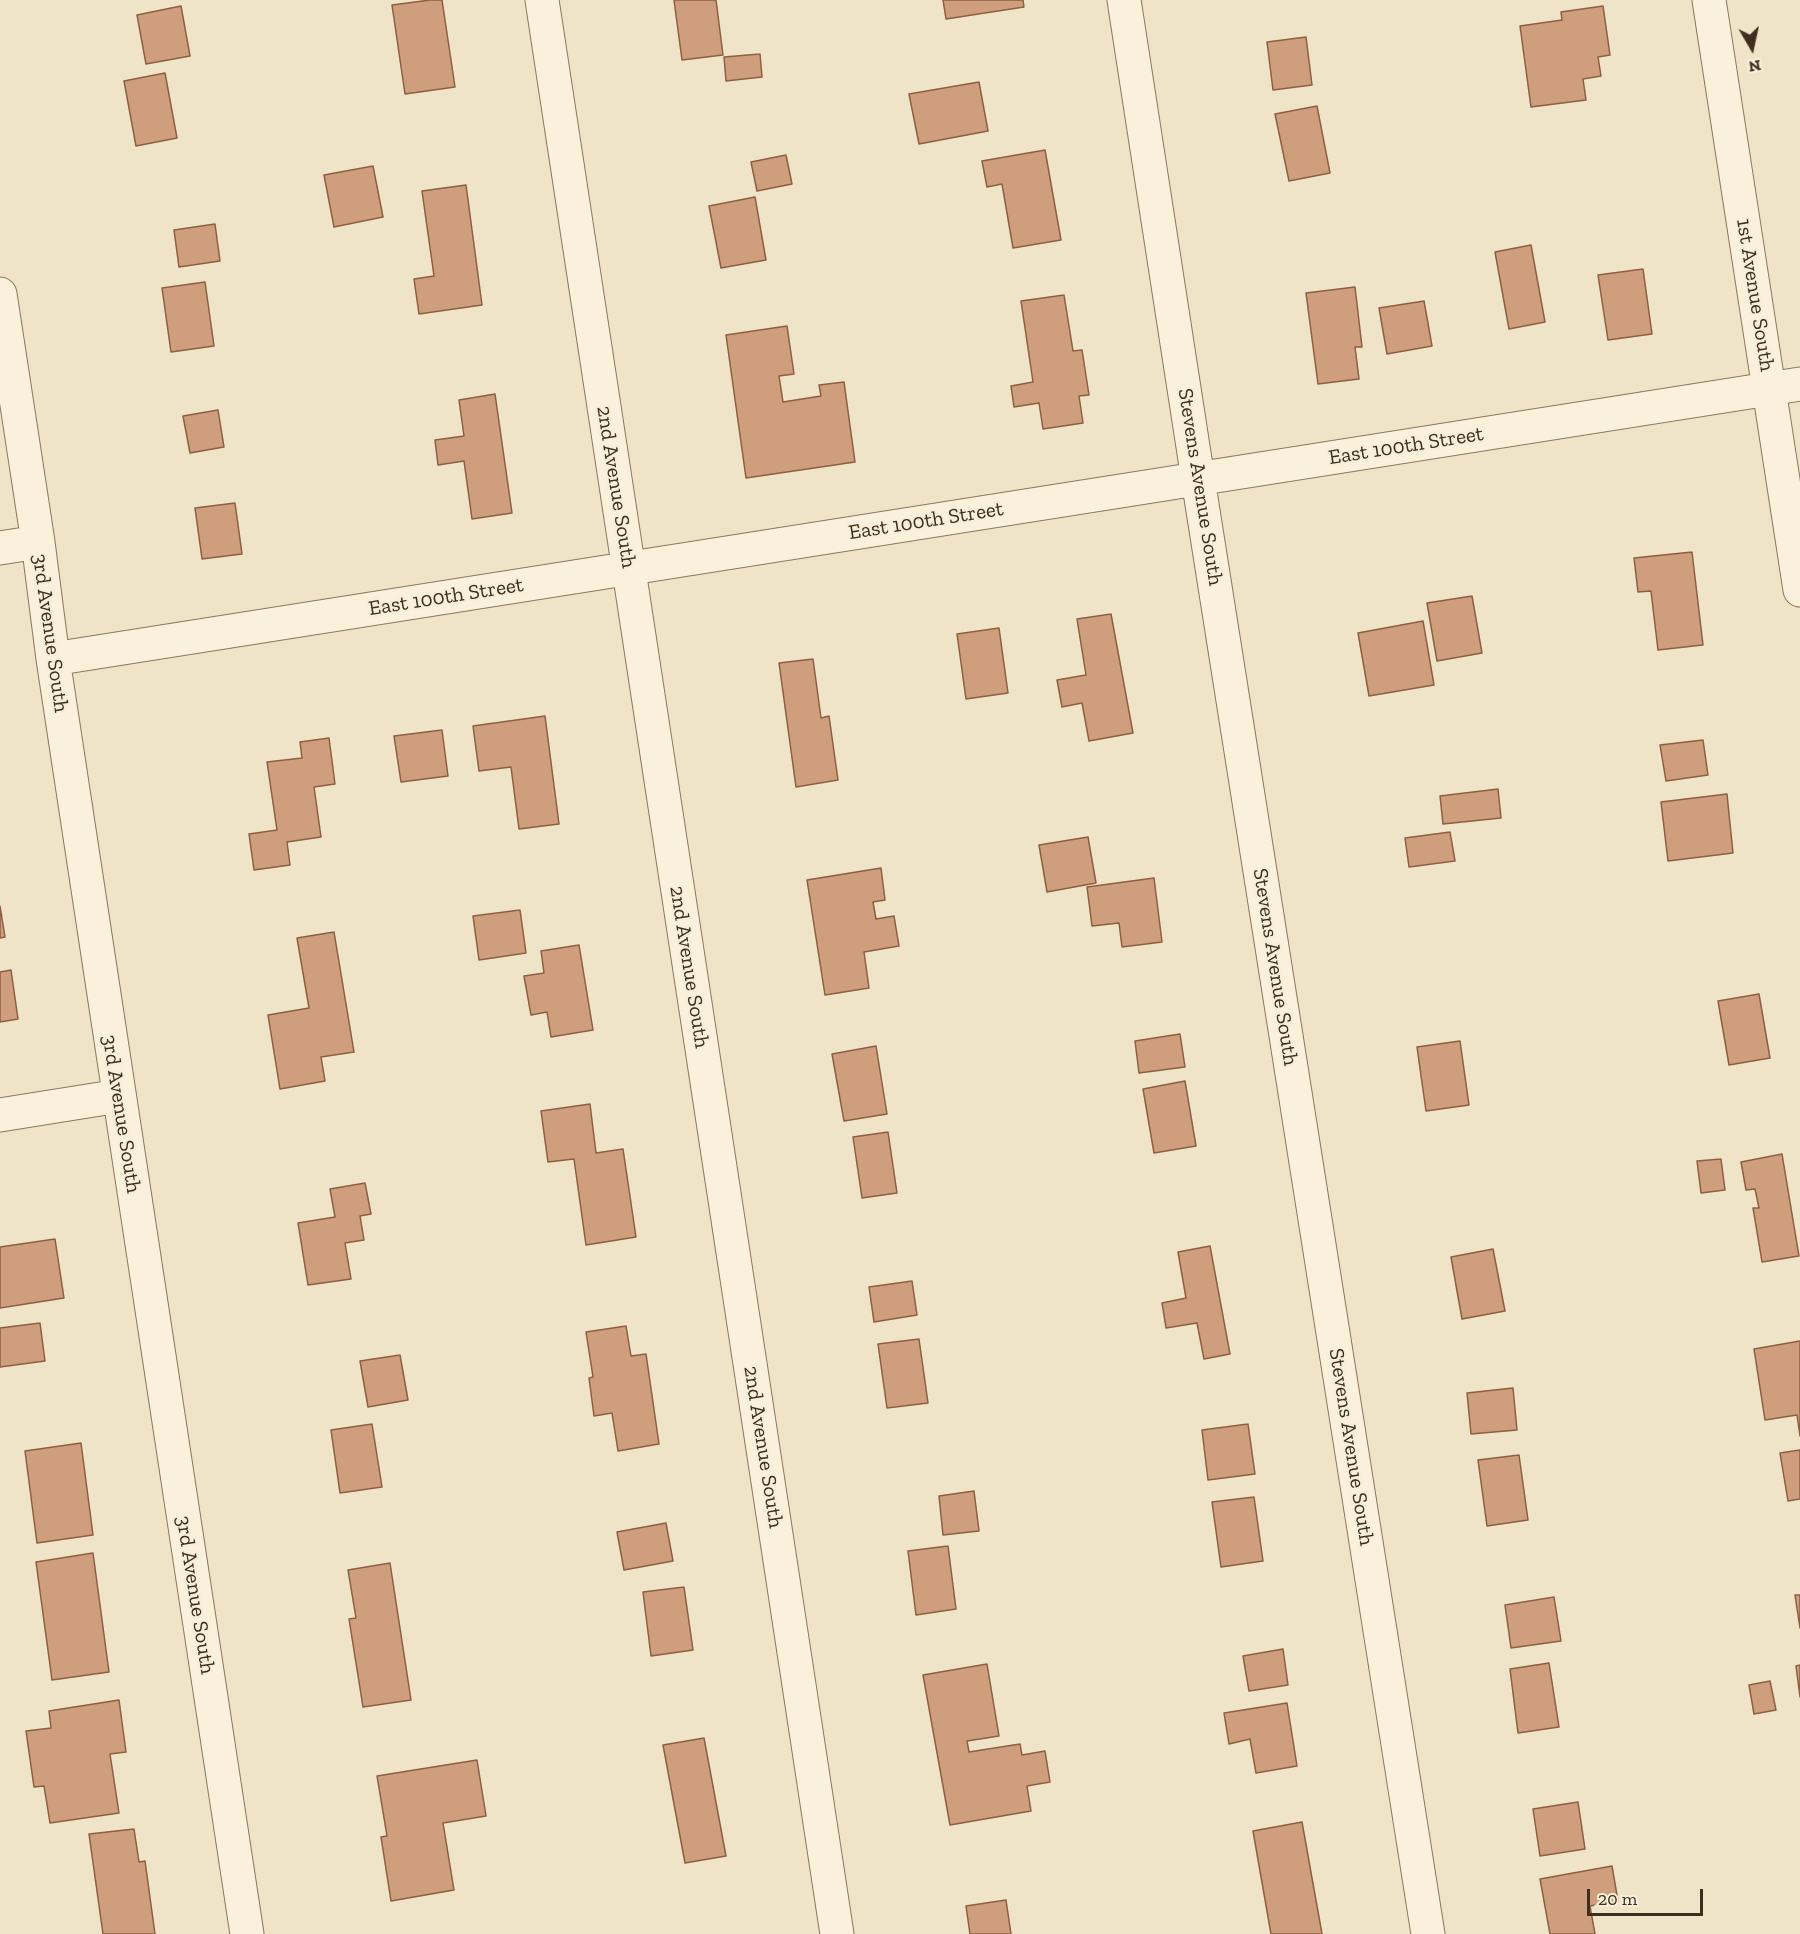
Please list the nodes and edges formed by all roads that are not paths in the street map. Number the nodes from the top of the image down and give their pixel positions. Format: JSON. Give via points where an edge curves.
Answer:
{"nodes":[{"id":1,"x":542,"y":0,"type":"edge"},
{"id":2,"x":1125,"y":0,"type":"edge"},
{"id":3,"x":1709,"y":0,"type":"edge"},
{"id":4,"x":0,"y":294,"type":"edge"},
{"id":5,"x":1785,"y":386,"type":"edge"},
{"id":6,"x":1198,"y":479,"type":"junction"},
{"id":7,"x":38,"y":542,"type":"junction"},
{"id":8,"x":0,"y":548,"type":"edge"},
{"id":9,"x":628,"y":568,"type":"junction"},
{"id":10,"x":1800,"y":590,"type":"edge"},
{"id":11,"x":52,"y":659,"type":"junction"},
{"id":12,"x":119,"y":1096,"type":"junction"},
{"id":13,"x":0,"y":1115,"type":"edge"},
{"id":14,"x":247,"y":1934,"type":"edge"},
{"id":15,"x":837,"y":1934,"type":"edge"},
{"id":16,"x":1428,"y":1934,"type":"edge"}],
"edges":[{"from":1,"to":9,"type":"street","name":"2nd Avenue South"},
{"from":2,"to":6,"type":"street","name":"Stevens Avenue South"},
{"from":3,"to":5,"type":"street","name":"1st Avenue South"},
{"from":4,"to":7,"type":"street","name":"3rd Avenue South"},
{"from":5,"to":6,"type":"street","name":"East 100th Street"},
{"from":5,"to":10,"type":"street","name":"1st Avenue South"},
{"from":6,"to":9,"type":"street","name":"East 100th Street"},
{"from":6,"to":16,"type":"street","name":"Stevens Avenue South"},
{"from":7,"to":8,"type":"street"},
{"from":7,"to":11,"type":"street","name":"3rd Avenue South"},
{"from":9,"to":11,"type":"street","name":"East 100th Street"},
{"from":9,"to":15,"type":"street","name":"2nd Avenue South"},
{"from":11,"to":12,"type":"street","name":"3rd Avenue South"},
{"from":12,"to":13,"type":"street"},
{"from":12,"to":14,"type":"street","name":"3rd Avenue South"}]}
